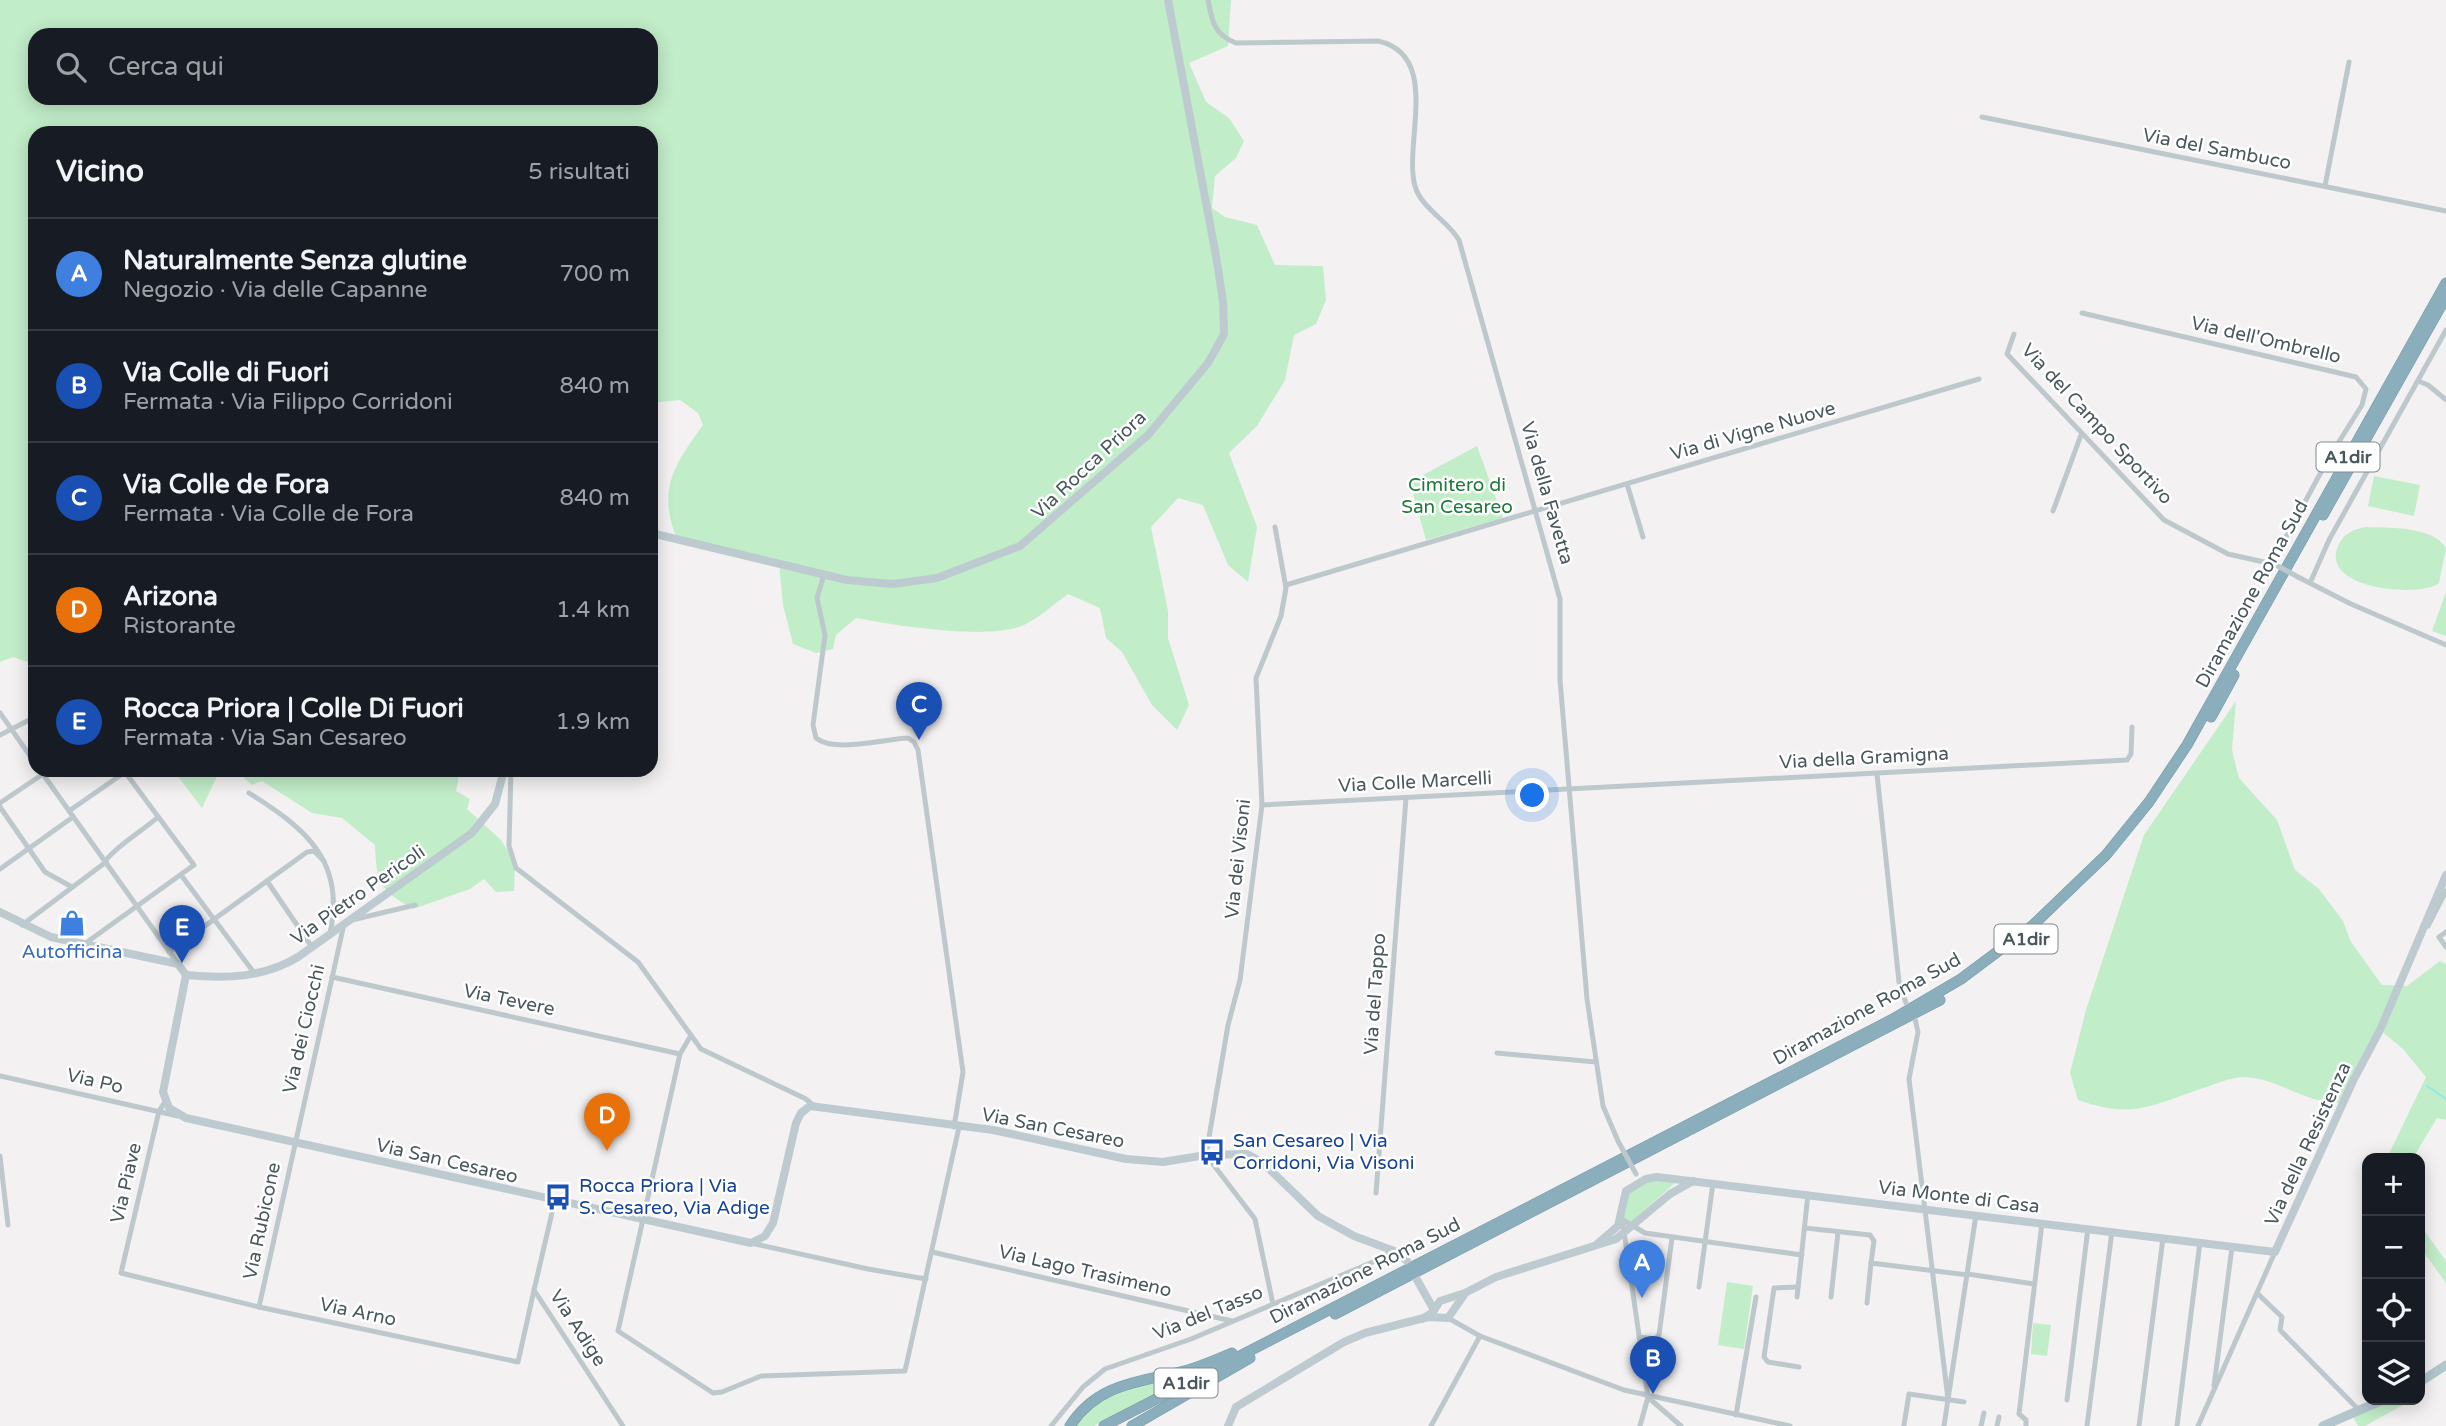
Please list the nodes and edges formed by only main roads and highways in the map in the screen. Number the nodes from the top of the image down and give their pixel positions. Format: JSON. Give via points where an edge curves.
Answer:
{"nodes":[{"id":1,"x":2446,"y":283,"type":"edge"},
{"id":2,"x":2446,"y":297,"type":"edge"},
{"id":3,"x":1269,"y":1341,"type":"junction"},
{"id":4,"x":2446,"y":1365,"type":"edge"},
{"id":5,"x":2425,"y":1379,"type":"edge"},
{"id":6,"x":1183,"y":1395,"type":"junction"},
{"id":7,"x":2371,"y":1405,"type":"edge"},
{"id":8,"x":1070,"y":1426,"type":"edge"},
{"id":9,"x":1104,"y":1426,"type":"edge"},
{"id":10,"x":1132,"y":1426,"type":"edge"},
{"id":11,"x":1144,"y":1426,"type":"edge"},
{"id":12,"x":2323,"y":1426,"type":"edge"}],
"edges":[{"from":1,"to":3,"type":"highway","name":"Diramazione Roma Sud","number":"A1dir","via":[[2177,761],[2106,855],[2044,916],[1981,966],[1902,1014]]},
{"from":2,"to":6,"type":"highway","name":"Diramazione Roma Sud","number":"A1dir","via":[[2182,765],[2120,848],[2045,924],[1985,971],[1915,1015]]},
{"from":3,"to":8,"type":"highway","via":[[1187,1370],[1110,1389],[1086,1406]]},
{"from":3,"to":9,"type":"highway","name":"Diramazione Roma Sud","number":"A1dir"},
{"from":4,"to":5,"type":"main road"},
{"from":6,"to":10,"type":"highway","number":"A1dir"},
{"from":6,"to":11,"type":"highway"},
{"from":7,"to":12,"type":"main road"}]}
